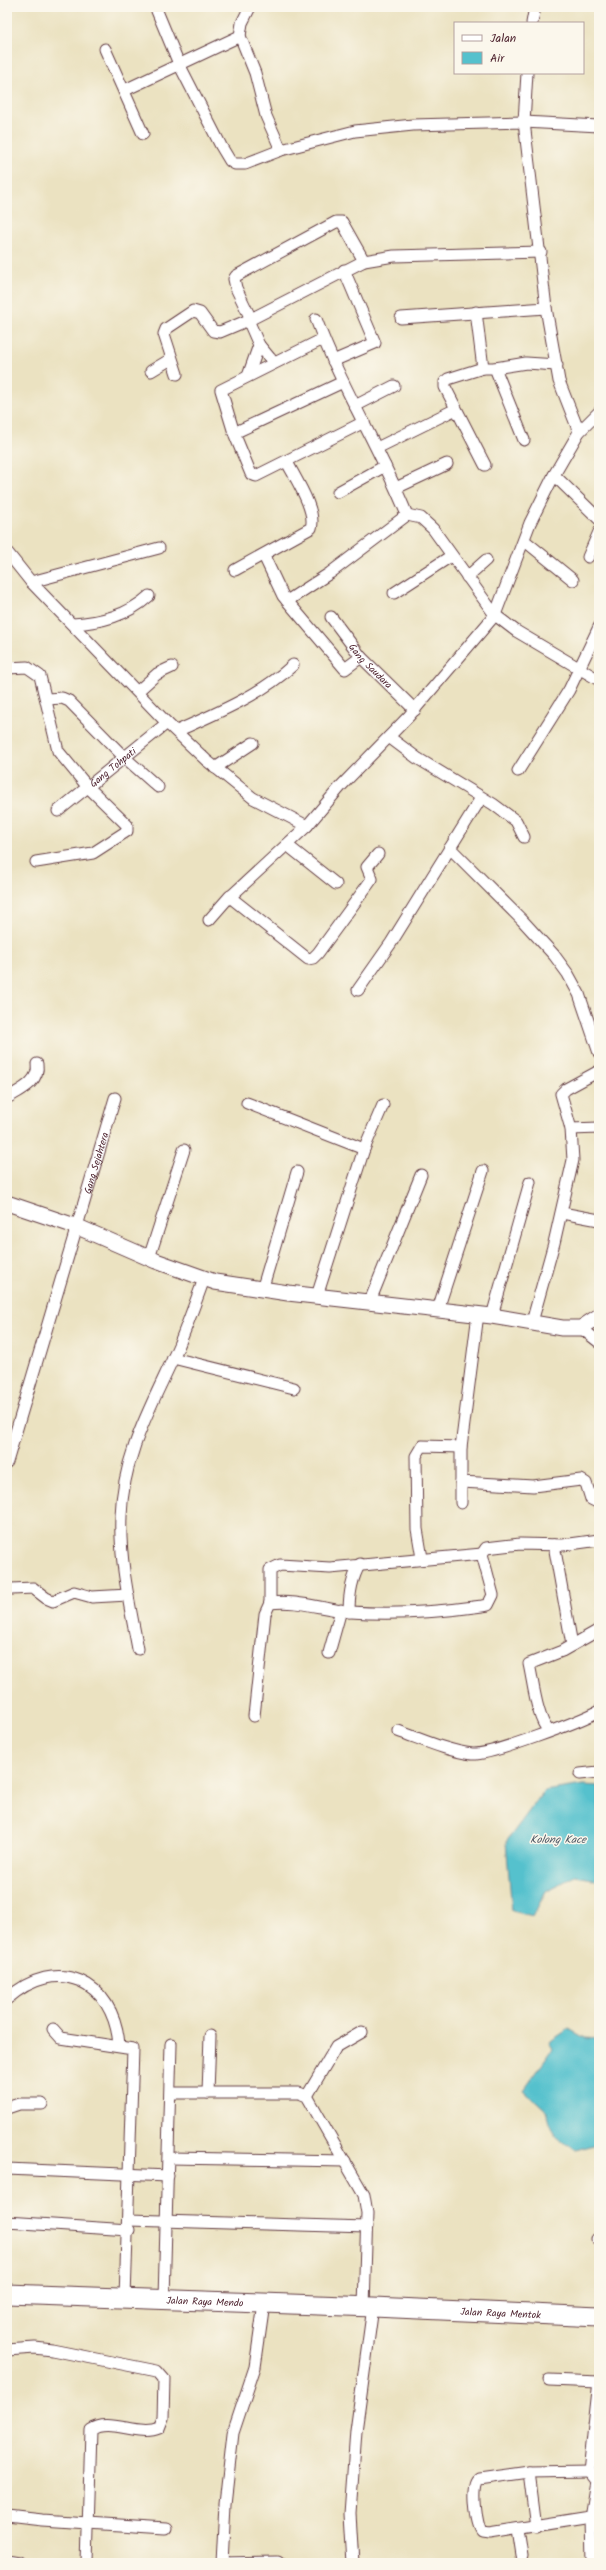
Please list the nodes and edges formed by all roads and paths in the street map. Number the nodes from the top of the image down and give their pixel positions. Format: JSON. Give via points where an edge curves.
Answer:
{"nodes":[{"id":1,"x":250,"y":7,"type":"edge"},
{"id":2,"x":535,"y":7,"type":"edge"},
{"id":3,"x":157,"y":11,"type":"dead end"},
{"id":4,"x":532,"y":22,"type":"edge"},
{"id":5,"x":240,"y":36,"type":"junction"},
{"id":6,"x":105,"y":49,"type":"dead end"},
{"id":7,"x":179,"y":64,"type":"junction"},
{"id":8,"x":527,"y":74,"type":"edge"},
{"id":9,"x":125,"y":90,"type":"junction"},
{"id":10,"x":524,"y":122,"type":"junction"},
{"id":11,"x":599,"y":126,"type":"edge"},
{"id":12,"x":143,"y":134,"type":"dead end"},
{"id":13,"x":281,"y":150,"type":"junction"},
{"id":14,"x":541,"y":252,"type":"junction"},
{"id":15,"x":364,"y":261,"type":"junction"},
{"id":16,"x":344,"y":270,"type":"junction"},
{"id":17,"x":546,"y":308,"type":"junction"},
{"id":18,"x":476,"y":312,"type":"junction"},
{"id":19,"x":401,"y":318,"type":"dead end"},
{"id":20,"x":316,"y":319,"type":"dead end"},
{"id":21,"x":250,"y":320,"type":"junction"},
{"id":22,"x":323,"y":339,"type":"junction"},
{"id":23,"x":259,"y":345,"type":"junction"},
{"id":24,"x":171,"y":359,"type":"junction"},
{"id":25,"x":333,"y":361,"type":"junction"},
{"id":26,"x":274,"y":363,"type":"junction"},
{"id":27,"x":557,"y":365,"type":"junction"},
{"id":28,"x":483,"y":368,"type":"junction"},
{"id":29,"x":495,"y":368,"type":"junction"},
{"id":30,"x":151,"y":370,"type":"dead end"},
{"id":31,"x":177,"y":374,"type":"dead end"},
{"id":32,"x":248,"y":376,"type":"junction"},
{"id":33,"x":343,"y":382,"type":"junction"},
{"id":34,"x":394,"y":386,"type":"dead end"},
{"id":35,"x":356,"y":406,"type":"junction"},
{"id":36,"x":456,"y":409,"type":"junction"},
{"id":37,"x":599,"y":412,"type":"edge"},
{"id":38,"x":364,"y":422,"type":"junction"},
{"id":39,"x":579,"y":432,"type":"junction"},
{"id":40,"x":234,"y":433,"type":"junction"},
{"id":41,"x":524,"y":440,"type":"dead end"},
{"id":42,"x":377,"y":448,"type":"junction"},
{"id":43,"x":287,"y":462,"type":"junction"},
{"id":44,"x":447,"y":464,"type":"dead end"},
{"id":45,"x":485,"y":465,"type":"dead end"},
{"id":46,"x":385,"y":466,"type":"junction"},
{"id":47,"x":554,"y":475,"type":"junction"},
{"id":48,"x":396,"y":488,"type":"junction"},
{"id":49,"x":338,"y":492,"type":"dead end"},
{"id":50,"x":407,"y":515,"type":"junction"},
{"id":51,"x":599,"y":520,"type":"edge"},
{"id":52,"x":599,"y":532,"type":"edge"},
{"id":53,"x":525,"y":541,"type":"junction"},
{"id":54,"x":159,"y":548,"type":"dead end"},
{"id":55,"x":7,"y":552,"type":"edge"},
{"id":56,"x":264,"y":556,"type":"junction"},
{"id":57,"x":451,"y":556,"type":"junction"},
{"id":58,"x":588,"y":557,"type":"dead end"},
{"id":59,"x":486,"y":560,"type":"dead end"},
{"id":60,"x":235,"y":570,"type":"dead end"},
{"id":61,"x":467,"y":577,"type":"junction"},
{"id":62,"x":573,"y":580,"type":"dead end"},
{"id":63,"x":32,"y":582,"type":"junction"},
{"id":64,"x":394,"y":594,"type":"dead end"},
{"id":65,"x":149,"y":596,"type":"dead end"},
{"id":66,"x":287,"y":601,"type":"junction"},
{"id":67,"x":495,"y":615,"type":"junction"},
{"id":68,"x":331,"y":617,"type":"dead end"},
{"id":69,"x":73,"y":624,"type":"junction"},
{"id":70,"x":599,"y":627,"type":"edge"},
{"id":71,"x":361,"y":657,"type":"junction"},
{"id":72,"x":293,"y":665,"type":"dead end"},
{"id":73,"x":172,"y":667,"type":"dead end"},
{"id":74,"x":7,"y":668,"type":"edge"},
{"id":75,"x":578,"y":668,"type":"junction"},
{"id":76,"x":599,"y":680,"type":"edge"},
{"id":77,"x":138,"y":691,"type":"junction"},
{"id":78,"x":47,"y":699,"type":"junction"},
{"id":79,"x":415,"y":710,"type":"junction"},
{"id":80,"x":167,"y":723,"type":"junction"},
{"id":81,"x":177,"y":731,"type":"junction"},
{"id":82,"x":389,"y":737,"type":"junction"},
{"id":83,"x":252,"y":743,"type":"dead end"},
{"id":84,"x":124,"y":756,"type":"junction"},
{"id":85,"x":216,"y":768,"type":"junction"},
{"id":86,"x":518,"y":771,"type":"dead end"},
{"id":87,"x":87,"y":786,"type":"junction"},
{"id":88,"x":158,"y":787,"type":"dead end"},
{"id":89,"x":481,"y":798,"type":"junction"},
{"id":90,"x":58,"y":811,"type":"dead end"},
{"id":91,"x":307,"y":826,"type":"junction"},
{"id":92,"x":524,"y":837,"type":"dead end"},
{"id":93,"x":287,"y":845,"type":"junction"},
{"id":94,"x":450,"y":848,"type":"junction"},
{"id":95,"x":378,"y":854,"type":"dead end"},
{"id":96,"x":36,"y":862,"type":"dead end"},
{"id":97,"x":336,"y":884,"type":"dead end"},
{"id":98,"x":230,"y":896,"type":"junction"},
{"id":99,"x":208,"y":920,"type":"dead end"},
{"id":100,"x":358,"y":990,"type":"dead end"},
{"id":101,"x":599,"y":1054,"type":"edge"},
{"id":102,"x":37,"y":1064,"type":"dead end"},
{"id":103,"x":599,"y":1071,"type":"edge"},
{"id":104,"x":7,"y":1098,"type":"edge"},
{"id":105,"x":115,"y":1098,"type":"dead end"},
{"id":106,"x":247,"y":1103,"type":"dead end"},
{"id":107,"x":383,"y":1105,"type":"dead end"},
{"id":108,"x":599,"y":1128,"type":"edge"},
{"id":109,"x":570,"y":1129,"type":"junction"},
{"id":110,"x":364,"y":1149,"type":"junction"},
{"id":111,"x":184,"y":1150,"type":"dead end"},
{"id":112,"x":483,"y":1171,"type":"dead end"},
{"id":113,"x":297,"y":1172,"type":"dead end"},
{"id":114,"x":421,"y":1176,"type":"dead end"},
{"id":115,"x":530,"y":1182,"type":"dead end"},
{"id":116,"x":7,"y":1203,"type":"edge"},
{"id":117,"x":562,"y":1213,"type":"junction"},
{"id":118,"x":599,"y":1220,"type":"edge"},
{"id":119,"x":78,"y":1227,"type":"junction"},
{"id":120,"x":149,"y":1258,"type":"junction"},
{"id":121,"x":204,"y":1279,"type":"junction"},
{"id":122,"x":262,"y":1290,"type":"junction"},
{"id":123,"x":317,"y":1296,"type":"junction"},
{"id":124,"x":370,"y":1301,"type":"junction"},
{"id":125,"x":438,"y":1309,"type":"junction"},
{"id":126,"x":485,"y":1315,"type":"junction"},
{"id":127,"x":599,"y":1316,"type":"edge"},
{"id":128,"x":532,"y":1322,"type":"junction"},
{"id":129,"x":581,"y":1328,"type":"junction"},
{"id":130,"x":599,"y":1342,"type":"edge"},
{"id":131,"x":173,"y":1358,"type":"junction"},
{"id":132,"x":294,"y":1388,"type":"dead end"},
{"id":133,"x":461,"y":1448,"type":"junction"},
{"id":134,"x":7,"y":1462,"type":"edge"},
{"id":135,"x":461,"y":1482,"type":"junction"},
{"id":136,"x":461,"y":1503,"type":"dead end"},
{"id":137,"x":599,"y":1503,"type":"edge"},
{"id":138,"x":599,"y":1540,"type":"edge"},
{"id":139,"x":554,"y":1544,"type":"junction"},
{"id":140,"x":482,"y":1554,"type":"junction"},
{"id":141,"x":422,"y":1558,"type":"junction"},
{"id":142,"x":360,"y":1564,"type":"junction"},
{"id":143,"x":12,"y":1589,"type":"dead end"},
{"id":144,"x":128,"y":1595,"type":"junction"},
{"id":145,"x":270,"y":1603,"type":"junction"},
{"id":146,"x":345,"y":1611,"type":"junction"},
{"id":147,"x":599,"y":1630,"type":"edge"},
{"id":148,"x":572,"y":1645,"type":"junction"},
{"id":149,"x":138,"y":1649,"type":"dead end"},
{"id":150,"x":329,"y":1653,"type":"dead end"},
{"id":151,"x":599,"y":1711,"type":"edge"},
{"id":152,"x":254,"y":1716,"type":"dead end"},
{"id":153,"x":398,"y":1731,"type":"dead end"},
{"id":154,"x":549,"y":1731,"type":"junction"},
{"id":155,"x":599,"y":1772,"type":"edge"},
{"id":156,"x":580,"y":1774,"type":"dead end"},
{"id":157,"x":7,"y":1999,"type":"edge"},
{"id":158,"x":53,"y":2029,"type":"dead end"},
{"id":159,"x":362,"y":2032,"type":"dead end"},
{"id":160,"x":210,"y":2036,"type":"dead end"},
{"id":161,"x":171,"y":2044,"type":"dead end"},
{"id":162,"x":119,"y":2046,"type":"junction"},
{"id":163,"x":171,"y":2093,"type":"junction"},
{"id":164,"x":208,"y":2093,"type":"junction"},
{"id":165,"x":307,"y":2096,"type":"junction"},
{"id":166,"x":42,"y":2104,"type":"dead end"},
{"id":167,"x":7,"y":2108,"type":"edge"},
{"id":168,"x":169,"y":2158,"type":"junction"},
{"id":169,"x":345,"y":2161,"type":"junction"},
{"id":170,"x":7,"y":2169,"type":"edge"},
{"id":171,"x":130,"y":2174,"type":"junction"},
{"id":172,"x":168,"y":2176,"type":"junction"},
{"id":173,"x":7,"y":2222,"type":"edge"},
{"id":174,"x":168,"y":2222,"type":"junction"},
{"id":175,"x":129,"y":2225,"type":"junction"},
{"id":176,"x":367,"y":2227,"type":"junction"},
{"id":177,"x":7,"y":2294,"type":"edge"},
{"id":178,"x":125,"y":2298,"type":"junction"},
{"id":179,"x":164,"y":2299,"type":"junction"},
{"id":180,"x":264,"y":2304,"type":"junction"},
{"id":181,"x":369,"y":2307,"type":"junction"},
{"id":182,"x":403,"y":2308,"type":"joint"},
{"id":183,"x":599,"y":2317,"type":"edge"},
{"id":184,"x":7,"y":2350,"type":"edge"},
{"id":185,"x":549,"y":2380,"type":"dead end"},
{"id":186,"x":599,"y":2382,"type":"edge"},
{"id":187,"x":589,"y":2471,"type":"junction"},
{"id":188,"x":529,"y":2472,"type":"junction"},
{"id":189,"x":7,"y":2516,"type":"edge"},
{"id":190,"x":591,"y":2517,"type":"junction"},
{"id":191,"x":89,"y":2524,"type":"junction"},
{"id":192,"x":536,"y":2527,"type":"junction"},
{"id":193,"x":166,"y":2528,"type":"dead end"},
{"id":194,"x":518,"y":2530,"type":"junction"},
{"id":195,"x":522,"y":2556,"type":"dead end"},
{"id":196,"x":7,"y":2561,"type":"edge"},
{"id":197,"x":278,"y":2562,"type":"dead end"},
{"id":198,"x":19,"y":2563,"type":"edge"},
{"id":199,"x":87,"y":2563,"type":"edge"},
{"id":200,"x":222,"y":2563,"type":"edge"},
{"id":201,"x":353,"y":2563,"type":"edge"},
{"id":202,"x":592,"y":2563,"type":"edge"}],
"edges":[{"from":1,"to":5,"type":"street","via":[[242,23]]},
{"from":2,"to":4,"type":"street"},
{"from":3,"to":7,"type":"street"},
{"from":5,"to":7,"type":"street"},
{"from":5,"to":13,"type":"street","via":[[255,73],[266,116]]},
{"from":6,"to":9,"type":"street"},
{"from":7,"to":9,"type":"street"},
{"from":7,"to":13,"type":"street","via":[[232,163],[245,164]]},
{"from":8,"to":10,"type":"street"},
{"from":9,"to":12,"type":"street"},
{"from":10,"to":11,"type":"street"},
{"from":10,"to":13,"type":"street","via":[[413,124],[355,131]]},
{"from":10,"to":14,"type":"street"},
{"from":14,"to":15,"type":"street","via":[[394,256]]},
{"from":14,"to":17,"type":"street"},
{"from":15,"to":16,"type":"street"},
{"from":15,"to":21,"type":"street","via":[[342,222],[336,222],[236,276],[236,288]]},
{"from":16,"to":21,"type":"street"},
{"from":16,"to":25,"type":"street","via":[[375,343]]},
{"from":17,"to":18,"type":"street"},
{"from":17,"to":27,"type":"street"},
{"from":18,"to":19,"type":"street"},
{"from":18,"to":28,"type":"street"},
{"from":20,"to":22,"type":"street"},
{"from":21,"to":23,"type":"street"},
{"from":21,"to":24,"type":"street","via":[[216,332],[200,313],[194,311],[166,329],[164,340]]},
{"from":22,"to":25,"type":"street"},
{"from":22,"to":26,"type":"street"},
{"from":23,"to":26,"type":"street"},
{"from":23,"to":32,"type":"street"},
{"from":24,"to":30,"type":"street"},
{"from":24,"to":31,"type":"street"},
{"from":25,"to":33,"type":"street"},
{"from":26,"to":32,"type":"street"},
{"from":27,"to":29,"type":"street","via":[[526,363]]},
{"from":27,"to":39,"type":"street","via":[[564,397]]},
{"from":28,"to":29,"type":"street"},
{"from":28,"to":36,"type":"street","via":[[448,378],[445,382]]},
{"from":29,"to":41,"type":"street"},
{"from":32,"to":40,"type":"street","via":[[221,390]]},
{"from":33,"to":35,"type":"street"},
{"from":33,"to":40,"type":"street"},
{"from":34,"to":35,"type":"street"},
{"from":35,"to":38,"type":"street"},
{"from":36,"to":42,"type":"street"},
{"from":36,"to":45,"type":"street"},
{"from":37,"to":39,"type":"street"},
{"from":38,"to":42,"type":"street"},
{"from":38,"to":43,"type":"street"},
{"from":39,"to":47,"type":"street"},
{"from":40,"to":43,"type":"street","via":[[251,474],[256,476]]},
{"from":42,"to":46,"type":"street"},
{"from":43,"to":56,"type":"street","via":[[309,505],[312,528]]},
{"from":44,"to":48,"type":"street"},
{"from":46,"to":48,"type":"street"},
{"from":46,"to":49,"type":"street"},
{"from":47,"to":51,"type":"street"},
{"from":47,"to":53,"type":"street","via":[[530,523]]},
{"from":48,"to":50,"type":"street"},
{"from":50,"to":57,"type":"street","via":[[426,522]]},
{"from":50,"to":66,"type":"street","via":[[330,573]]},
{"from":52,"to":58,"type":"street"},
{"from":53,"to":62,"type":"street"},
{"from":53,"to":67,"type":"street"},
{"from":54,"to":63,"type":"street"},
{"from":55,"to":63,"type":"street"},
{"from":56,"to":60,"type":"street"},
{"from":56,"to":66,"type":"street"},
{"from":57,"to":61,"type":"street"},
{"from":57,"to":64,"type":"street"},
{"from":59,"to":61,"type":"street"},
{"from":61,"to":67,"type":"street"},
{"from":63,"to":69,"type":"street"},
{"from":65,"to":69,"type":"street","via":[[132,609],[102,621]]},
{"from":66,"to":71,"type":"street","via":[[345,669]]},
{"from":67,"to":75,"type":"street"},
{"from":67,"to":79,"type":"street"},
{"from":68,"to":71,"type":"street","name":"Gang Saudara"},
{"from":69,"to":77,"type":"street"},
{"from":70,"to":75,"type":"street"},
{"from":71,"to":79,"type":"street","name":"Gang Saudara"},
{"from":72,"to":81,"type":"street","via":[[280,678],[227,708]]},
{"from":73,"to":77,"type":"street","via":[[157,674]]},
{"from":74,"to":78,"type":"street","via":[[27,667],[34,670],[40,676]]},
{"from":75,"to":76,"type":"street"},
{"from":75,"to":86,"type":"street","via":[[569,690]]},
{"from":77,"to":80,"type":"street"},
{"from":78,"to":84,"type":"street","via":[[62,698],[69,701]]},
{"from":78,"to":87,"type":"street","via":[[58,751]]},
{"from":79,"to":82,"type":"street"},
{"from":80,"to":81,"type":"street"},
{"from":80,"to":84,"type":"street","name":"Gang Tohpati"},
{"from":81,"to":85,"type":"street"},
{"from":82,"to":89,"type":"street","via":[[417,758]]},
{"from":82,"to":91,"type":"street","via":[[341,786]]},
{"from":83,"to":85,"type":"street"},
{"from":84,"to":87,"type":"street","name":"Gang Tohpati"},
{"from":84,"to":88,"type":"street"},
{"from":85,"to":91,"type":"street","via":[[252,798]]},
{"from":87,"to":90,"type":"street","name":"Gang Tohpati"},
{"from":87,"to":96,"type":"street","via":[[127,825],[126,831],[93,853]]},
{"from":89,"to":92,"type":"street","via":[[516,821]]},
{"from":89,"to":94,"type":"street"},
{"from":91,"to":93,"type":"street"},
{"from":93,"to":97,"type":"street"},
{"from":93,"to":98,"type":"street"},
{"from":94,"to":100,"type":"street","via":[[391,943]]},
{"from":94,"to":101,"type":"street","via":[[522,920],[568,974],[579,994]]},
{"from":95,"to":98,"type":"street","via":[[368,866],[372,880],[313,958],[308,959],[300,955]]},
{"from":98,"to":99,"type":"street"},
{"from":102,"to":104,"type":"street","via":[[38,1071],[34,1080]]},
{"from":103,"to":109,"type":"street","via":[[561,1094]]},
{"from":105,"to":119,"type":"street","name":"Gang Sejahtera"},
{"from":106,"to":110,"type":"street"},
{"from":107,"to":110,"type":"street"},
{"from":108,"to":109,"type":"street"},
{"from":109,"to":117,"type":"street","via":[[573,1160]]},
{"from":110,"to":123,"type":"street"},
{"from":111,"to":120,"type":"street"},
{"from":112,"to":125,"type":"street"},
{"from":113,"to":122,"type":"street"},
{"from":114,"to":124,"type":"street"},
{"from":115,"to":126,"type":"street"},
{"from":116,"to":119,"type":"street"},
{"from":117,"to":118,"type":"street"},
{"from":117,"to":128,"type":"street"},
{"from":119,"to":120,"type":"street"},
{"from":119,"to":134,"type":"street","name":"Gang Sejahtera"},
{"from":120,"to":121,"type":"street"},
{"from":121,"to":122,"type":"street"},
{"from":121,"to":131,"type":"street"},
{"from":122,"to":123,"type":"street"},
{"from":123,"to":124,"type":"street"},
{"from":124,"to":125,"type":"street"},
{"from":125,"to":126,"type":"street"},
{"from":126,"to":128,"type":"street"},
{"from":126,"to":133,"type":"street"},
{"from":127,"to":129,"type":"street"},
{"from":128,"to":129,"type":"street","via":[[562,1328]]},
{"from":129,"to":130,"type":"street"},
{"from":131,"to":132,"type":"street"},
{"from":131,"to":144,"type":"street","via":[[135,1440],[129,1460],[121,1516]]},
{"from":133,"to":135,"type":"street"},
{"from":133,"to":141,"type":"street","via":[[422,1446],[416,1456],[417,1528]]},
{"from":135,"to":136,"type":"street"},
{"from":135,"to":137,"type":"street","via":[[533,1486],[581,1480],[586,1483],[591,1499]]},
{"from":138,"to":139,"type":"street"},
{"from":139,"to":140,"type":"street","via":[[489,1547]]},
{"from":139,"to":148,"type":"street"},
{"from":140,"to":141,"type":"street"},
{"from":140,"to":146,"type":"street","via":[[493,1595],[488,1605],[432,1611]]},
{"from":141,"to":142,"type":"street"},
{"from":142,"to":145,"type":"street","via":[[330,1568],[280,1565],[273,1567],[269,1581]]},
{"from":142,"to":146,"type":"street","via":[[355,1573]]},
{"from":143,"to":144,"type":"street","via":[[33,1588],[53,1601],[74,1592],[92,1597]]},
{"from":144,"to":149,"type":"street"},
{"from":145,"to":146,"type":"street","via":[[303,1604]]},
{"from":145,"to":152,"type":"street","via":[[265,1614]]},
{"from":146,"to":150,"type":"street"},
{"from":147,"to":148,"type":"street"},
{"from":148,"to":154,"type":"street","via":[[529,1664],[540,1712]]},
{"from":151,"to":154,"type":"street","via":[[581,1721]]},
{"from":153,"to":154,"type":"street","via":[[473,1754],[485,1753]]},
{"from":155,"to":156,"type":"street"},
{"from":157,"to":162,"type":"street","via":[[23,1986],[42,1979],[63,1975],[79,1978],[97,1992],[110,2010],[117,2025]]},
{"from":158,"to":162,"type":"street","via":[[61,2038]]},
{"from":159,"to":165,"type":"street","via":[[336,2047]]},
{"from":160,"to":164,"type":"street"},
{"from":161,"to":163,"type":"street"},
{"from":162,"to":171,"type":"street","via":[[134,2049],[135,2055]]},
{"from":163,"to":164,"type":"street"},
{"from":163,"to":168,"type":"street"},
{"from":164,"to":165,"type":"street"},
{"from":165,"to":169,"type":"street"},
{"from":166,"to":167,"type":"street","via":[[19,2104]]},
{"from":168,"to":169,"type":"street"},
{"from":168,"to":172,"type":"street"},
{"from":169,"to":176,"type":"street","via":[[364,2195]]},
{"from":170,"to":171,"type":"street"},
{"from":171,"to":172,"type":"street"},
{"from":171,"to":175,"type":"street"},
{"from":172,"to":174,"type":"street"},
{"from":173,"to":175,"type":"street"},
{"from":174,"to":175,"type":"street"},
{"from":174,"to":176,"type":"street"},
{"from":174,"to":179,"type":"street"},
{"from":175,"to":178,"type":"street"},
{"from":176,"to":181,"type":"street"},
{"from":177,"to":178,"type":"highway","name":"Jalan Raya Mendo"},
{"from":178,"to":179,"type":"highway","name":"Jalan Raya Mendo"},
{"from":179,"to":180,"type":"highway","name":"Jalan Raya Mendo"},
{"from":180,"to":181,"type":"highway","name":"Jalan Raya Mendo"},
{"from":180,"to":200,"type":"street","via":[[256,2363],[233,2433],[224,2512]]},
{"from":181,"to":182,"type":"highway","name":"Jalan Raya Mendo"},
{"from":181,"to":201,"type":"street","via":[[350,2514]]},
{"from":182,"to":183,"type":"highway","name":"Jalan Raya Mentok"},
{"from":184,"to":191,"type":"street","via":[[52,2350],[158,2372],[164,2379],[163,2418],[159,2428],[148,2431],[103,2426],[91,2430]]},
{"from":185,"to":186,"type":"street"},
{"from":186,"to":187,"type":"street"},
{"from":187,"to":188,"type":"street"},
{"from":187,"to":190,"type":"street","via":[[597,2481]]},
{"from":188,"to":192,"type":"street"},
{"from":188,"to":194,"type":"street","via":[[479,2479],[474,2484],[478,2524],[482,2532]]},
{"from":189,"to":191,"type":"street"},
{"from":190,"to":192,"type":"street"},
{"from":190,"to":202,"type":"street"},
{"from":191,"to":193,"type":"street"},
{"from":191,"to":199,"type":"street"},
{"from":192,"to":194,"type":"street"},
{"from":194,"to":195,"type":"street"},
{"from":196,"to":198,"type":"street"},
{"from":197,"to":200,"type":"street"}]}
